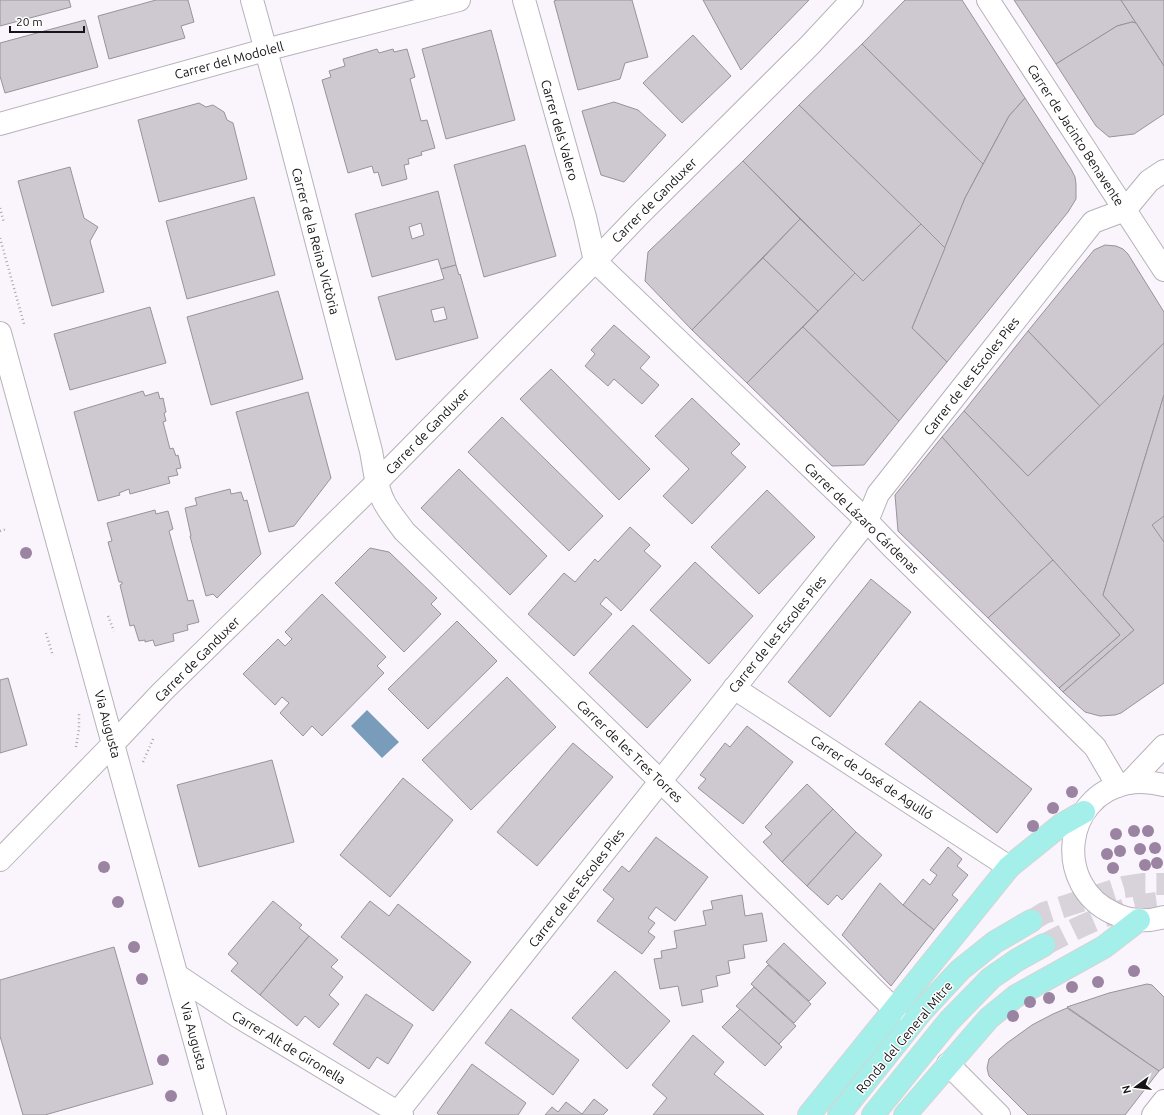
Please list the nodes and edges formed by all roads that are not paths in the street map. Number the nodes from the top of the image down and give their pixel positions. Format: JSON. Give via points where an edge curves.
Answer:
{"nodes":[{"id":1,"x":252,"y":0,"type":"edge"},
{"id":2,"x":459,"y":0,"type":"edge"},
{"id":3,"x":524,"y":0,"type":"edge"},
{"id":4,"x":852,"y":0,"type":"edge"},
{"id":5,"x":988,"y":0,"type":"edge"},
{"id":6,"x":265,"y":50,"type":"junction"},
{"id":7,"x":0,"y":124,"type":"edge"},
{"id":8,"x":1164,"y":171,"type":"edge"},
{"id":9,"x":1125,"y":210,"type":"junction"},
{"id":10,"x":595,"y":261,"type":"junction"},
{"id":11,"x":1164,"y":270,"type":"edge"},
{"id":12,"x":0,"y":333,"type":"edge"},
{"id":13,"x":378,"y":482,"type":"junction"},
{"id":14,"x":867,"y":521,"type":"junction"},
{"id":15,"x":734,"y":688,"type":"junction"},
{"id":16,"x":114,"y":743,"type":"junction"},
{"id":17,"x":1164,"y":746,"type":"edge"},
{"id":18,"x":660,"y":780,"type":"junction"},
{"id":19,"x":1124,"y":784,"type":"junction"},
{"id":20,"x":1164,"y":785,"type":"edge"},
{"id":21,"x":1084,"y":812,"type":"junction"},
{"id":22,"x":0,"y":860,"type":"edge"},
{"id":23,"x":1009,"y":867,"type":"junction"},
{"id":24,"x":1164,"y":917,"type":"edge"},
{"id":25,"x":1031,"y":920,"type":"tunnel mouth"},
{"id":26,"x":1139,"y":920,"type":"junction"},
{"id":27,"x":1044,"y":945,"type":"tunnel mouth"},
{"id":28,"x":178,"y":976,"type":"junction"},
{"id":29,"x":895,"y":1010,"type":"junction"},
{"id":30,"x":948,"y":1064,"type":"junction"},
{"id":31,"x":1164,"y":1101,"type":"edge"},
{"id":32,"x":400,"y":1114,"type":"edge"},
{"id":33,"x":216,"y":1115,"type":"edge"},
{"id":34,"x":809,"y":1115,"type":"edge"},
{"id":35,"x":839,"y":1115,"type":"edge"},
{"id":36,"x":873,"y":1115,"type":"edge"},
{"id":37,"x":905,"y":1115,"type":"edge"},
{"id":38,"x":999,"y":1115,"type":"edge"},
{"id":39,"x":1153,"y":1115,"type":"edge"}],
"edges":[{"from":1,"to":6,"type":"street","name":"Carrer de la Reina Victòria"},
{"from":2,"to":6,"type":"street","name":"Carrer del Modolell"},
{"from":3,"to":10,"type":"street","name":"Carrer dels Valero"},
{"from":4,"to":10,"type":"street","name":"Carrer de Ganduxer"},
{"from":5,"to":9,"type":"street","name":"Carrer de Jacinto Benavente"},
{"from":6,"to":7,"type":"street","name":"Carrer del Modolell"},
{"from":6,"to":13,"type":"street","name":"Carrer de la Reina Victòria"},
{"from":8,"to":9,"type":"street","via":[[1149,180]]},
{"from":9,"to":11,"type":"street","name":"Carrer de Jacinto Benavente"},
{"from":9,"to":14,"type":"street","name":"Carrer de les Escoles Pies","via":[[1093,222],[878,494]]},
{"from":10,"to":13,"type":"street","name":"Carrer de Ganduxer"},
{"from":10,"to":14,"type":"street","name":"Carrer de Lázaro Cárdenas"},
{"from":12,"to":16,"type":"street","name":"Via Augusta"},
{"from":13,"to":16,"type":"street","name":"Carrer de Ganduxer","via":[[162,692]]},
{"from":13,"to":18,"type":"street","name":"Carrer de les Tres Torres","via":[[383,501],[404,531]]},
{"from":14,"to":15,"type":"street","name":"Carrer de les Escoles Pies"},
{"from":14,"to":19,"type":"street","name":"Carrer de Lázaro Cárdenas","via":[[1095,747]]},
{"from":15,"to":18,"type":"street","name":"Carrer de les Escoles Pies"},
{"from":15,"to":23,"type":"street","name":"Carrer de José de Agulló"},
{"from":16,"to":22,"type":"street","name":"Carrer de Ganduxer"},
{"from":16,"to":28,"type":"street","name":"Via Augusta","via":[[130,809]]},
{"from":17,"to":19,"type":"street"},
{"from":18,"to":29,"type":"street","name":"Carrer de les Tres Torres"},
{"from":18,"to":32,"type":"street","name":"Carrer de les Escoles Pies"},
{"from":19,"to":20,"type":"street","via":[[1150,782]]},
{"from":19,"to":21,"type":"street","via":[[1099,796]]},
{"from":21,"to":23,"type":"main road","via":[[1061,824]]},
{"from":21,"to":26,"type":"street","via":[[1076,829],[1072,847],[1074,865],[1080,882],[1090,897],[1104,909],[1121,917]]},
{"from":23,"to":29,"type":"main road"},
{"from":24,"to":26,"type":"street"},
{"from":25,"to":35,"type":"main road","name":"Ronda del General Mitre","via":[[995,942],[960,970],[921,1012]]},
{"from":26,"to":30,"type":"main road","via":[[1104,947],[1016,996],[989,1018]]},
{"from":27,"to":36,"type":"main road","name":"Ronda del General Mitre","via":[[991,978],[949,1021]]},
{"from":28,"to":32,"type":"street","name":"Carrer Alt de Gironella","via":[[239,1017]]},
{"from":28,"to":33,"type":"street","name":"Via Augusta"},
{"from":29,"to":34,"type":"main road"},
{"from":30,"to":37,"type":"main road"},
{"from":30,"to":38,"type":"street"},
{"from":31,"to":39,"type":"street"}]}
